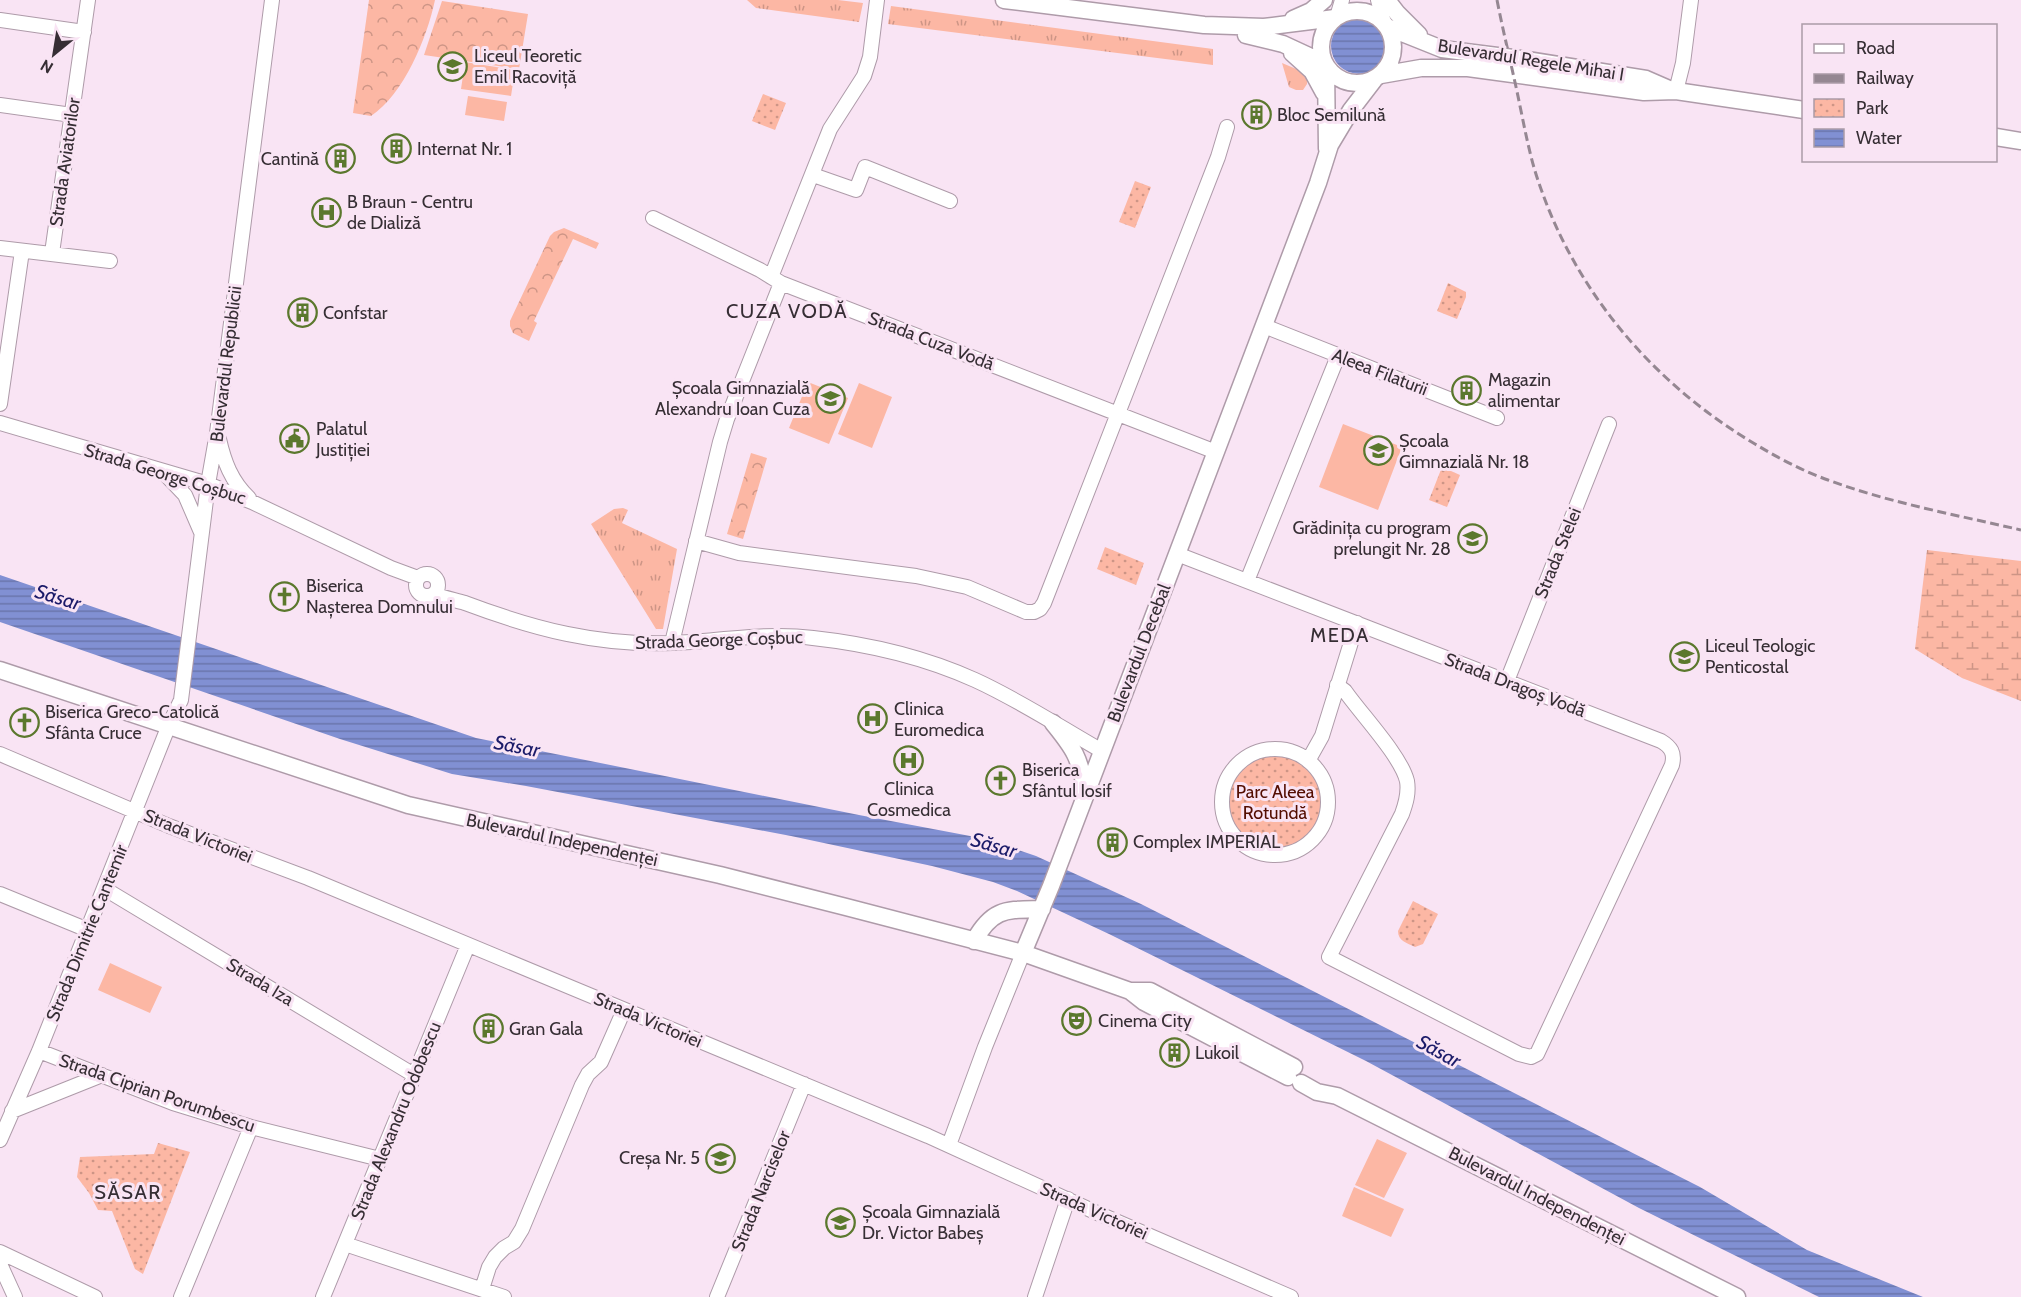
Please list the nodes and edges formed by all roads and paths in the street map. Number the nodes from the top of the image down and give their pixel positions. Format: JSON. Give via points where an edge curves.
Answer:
{"nodes":[{"id":1,"x":88,"y":0,"type":"edge"},
{"id":2,"x":272,"y":0,"type":"edge"},
{"id":3,"x":877,"y":0,"type":"edge"},
{"id":4,"x":1004,"y":0,"type":"edge"},
{"id":5,"x":1324,"y":0,"type":"edge"},
{"id":6,"x":1342,"y":0,"type":"edge"},
{"id":7,"x":1378,"y":0,"type":"edge"},
{"id":8,"x":1387,"y":0,"type":"edge"},
{"id":9,"x":1691,"y":0,"type":"edge"},
{"id":10,"x":1052,"y":3,"type":"edge"},
{"id":11,"x":1336,"y":17,"type":"junction"},
{"id":12,"x":0,"y":20,"type":"edge"},
{"id":13,"x":1204,"y":25,"type":"junction"},
{"id":14,"x":1386,"y":25,"type":"junction"},
{"id":15,"x":84,"y":32,"type":"junction"},
{"id":16,"x":1276,"y":34,"type":"junction"},
{"id":17,"x":1429,"y":43,"type":"junction"},
{"id":18,"x":1325,"y":64,"type":"junction"},
{"id":19,"x":1421,"y":68,"type":"junction"},
{"id":20,"x":1378,"y":77,"type":"junction"},
{"id":21,"x":1676,"y":92,"type":"junction"},
{"id":22,"x":1328,"y":102,"type":"junction"},
{"id":23,"x":0,"y":105,"type":"edge"},
{"id":24,"x":1352,"y":110,"type":"junction"},
{"id":25,"x":1802,"y":110,"type":"edge"},
{"id":26,"x":72,"y":115,"type":"junction"},
{"id":27,"x":1227,"y":127,"type":"dead end"},
{"id":28,"x":1997,"y":137,"type":"edge"},
{"id":29,"x":2021,"y":141,"type":"edge"},
{"id":30,"x":1327,"y":159,"type":"junction"},
{"id":31,"x":813,"y":174,"type":"junction"},
{"id":32,"x":950,"y":201,"type":"dead end"},
{"id":33,"x":653,"y":218,"type":"dead end"},
{"id":34,"x":0,"y":248,"type":"edge"},
{"id":35,"x":22,"y":251,"type":"junction"},
{"id":36,"x":52,"y":253,"type":"junction"},
{"id":37,"x":110,"y":261,"type":"dead end"},
{"id":38,"x":776,"y":280,"type":"junction"},
{"id":39,"x":1264,"y":326,"type":"junction"},
{"id":40,"x":1338,"y":356,"type":"junction"},
{"id":41,"x":0,"y":404,"type":"edge"},
{"id":42,"x":1118,"y":414,"type":"junction"},
{"id":43,"x":1497,"y":418,"type":"dead end"},
{"id":44,"x":0,"y":423,"type":"edge"},
{"id":45,"x":1609,"y":424,"type":"dead end"},
{"id":46,"x":217,"y":433,"type":"junction"},
{"id":47,"x":1216,"y":452,"type":"junction"},
{"id":48,"x":162,"y":472,"type":"junction"},
{"id":49,"x":208,"y":484,"type":"junction"},
{"id":50,"x":252,"y":502,"type":"junction"},
{"id":51,"x":202,"y":534,"type":"junction"},
{"id":52,"x":696,"y":540,"type":"junction"},
{"id":53,"x":1177,"y":554,"type":"junction"},
{"id":54,"x":1247,"y":581,"type":"junction"},
{"id":55,"x":1357,"y":623,"type":"junction"},
{"id":56,"x":672,"y":643,"type":"junction"},
{"id":57,"x":0,"y":670,"type":"edge"},
{"id":58,"x":1507,"y":681,"type":"junction"},
{"id":59,"x":1338,"y":685,"type":"junction"},
{"id":60,"x":1053,"y":723,"type":"junction"},
{"id":61,"x":169,"y":725,"type":"junction"},
{"id":62,"x":1102,"y":751,"type":"junction"},
{"id":63,"x":0,"y":754,"type":"edge"},
{"id":64,"x":1308,"y":761,"type":"junction"},
{"id":65,"x":1086,"y":792,"type":"junction"},
{"id":66,"x":136,"y":811,"type":"junction"},
{"id":67,"x":105,"y":889,"type":"junction"},
{"id":68,"x":0,"y":894,"type":"edge"},
{"id":69,"x":1042,"y":909,"type":"junction"},
{"id":70,"x":88,"y":930,"type":"junction"},
{"id":71,"x":974,"y":941,"type":"junction"},
{"id":72,"x":468,"y":945,"type":"junction"},
{"id":73,"x":1023,"y":953,"type":"junction"},
{"id":74,"x":624,"y":1010,"type":"junction"},
{"id":75,"x":39,"y":1052,"type":"junction"},
{"id":76,"x":414,"y":1075,"type":"junction"},
{"id":77,"x":102,"y":1076,"type":"junction"},
{"id":78,"x":804,"y":1084,"type":"junction"},
{"id":79,"x":12,"y":1111,"type":"junction"},
{"id":80,"x":251,"y":1127,"type":"junction"},
{"id":81,"x":0,"y":1140,"type":"edge"},
{"id":82,"x":949,"y":1145,"type":"junction"},
{"id":83,"x":380,"y":1159,"type":"junction"},
{"id":84,"x":1068,"y":1199,"type":"junction"},
{"id":85,"x":345,"y":1244,"type":"junction"},
{"id":86,"x":0,"y":1252,"type":"edge"},
{"id":87,"x":0,"y":1264,"type":"edge"},
{"id":88,"x":482,"y":1289,"type":"junction"},
{"id":89,"x":15,"y":1297,"type":"edge"},
{"id":90,"x":95,"y":1297,"type":"edge"},
{"id":91,"x":181,"y":1297,"type":"edge"},
{"id":92,"x":323,"y":1297,"type":"edge"},
{"id":93,"x":504,"y":1297,"type":"edge"},
{"id":94,"x":717,"y":1297,"type":"edge"},
{"id":95,"x":1035,"y":1297,"type":"edge"},
{"id":96,"x":1291,"y":1297,"type":"edge"},
{"id":97,"x":1737,"y":1297,"type":"edge"}],
"edges":[{"from":1,"to":15,"type":"street","name":"Strada Aviatorilor"},
{"from":2,"to":46,"type":"street","name":"Bulevardul Republicii"},
{"from":3,"to":31,"type":"street","via":[[867,67],[830,129]]},
{"from":4,"to":10,"type":"main road"},
{"from":5,"to":16,"type":"main road"},
{"from":6,"to":11,"type":"street"},
{"from":7,"to":14,"type":"street"},
{"from":8,"to":17,"type":"main road"},
{"from":9,"to":21,"type":"street"},
{"from":10,"to":13,"type":"main road"},
{"from":11,"to":14,"type":"main road","via":[[1367,12]]},
{"from":11,"to":16,"type":"main road"},
{"from":11,"to":18,"type":"main road","via":[[1322,38]]},
{"from":12,"to":15,"type":"street"},
{"from":13,"to":16,"type":"main road","via":[[1249,35]]},
{"from":13,"to":16,"type":"main road","via":[[1264,27]]},
{"from":14,"to":17,"type":"main road","name":"Bulevardul Regele Mihai I"},
{"from":14,"to":20,"type":"main road","via":[[1394,47],[1388,67]]},
{"from":15,"to":26,"type":"street","name":"Strada Aviatorilor"},
{"from":16,"to":18,"type":"main road"},
{"from":16,"to":22,"type":"main road","via":[[1312,71]]},
{"from":17,"to":21,"type":"main road","name":"Bulevardul Regele Mihai I","via":[[1457,52],[1646,79]]},
{"from":18,"to":20,"type":"main road","via":[[1347,82],[1361,84]]},
{"from":18,"to":22,"type":"main road","name":"Bulevardul Decebal"},
{"from":19,"to":20,"type":"main road","name":"Bulevardul Regele Mihai I"},
{"from":19,"to":21,"type":"main road","name":"Bulevardul Regele Mihai I","via":[[1468,68],[1644,93]]},
{"from":19,"to":24,"type":"main road"},
{"from":20,"to":24,"type":"main road","name":"Bulevardul Decebal"},
{"from":21,"to":25,"type":"main road","name":"Bulevardul Regele Mihai I"},
{"from":22,"to":30,"type":"main road","name":"Bulevardul Decebal"},
{"from":23,"to":26,"type":"street"},
{"from":24,"to":30,"type":"main road","name":"Bulevardul Decebal","via":[[1330,145]]},
{"from":26,"to":36,"type":"street","name":"Strada Aviatorilor"},
{"from":27,"to":42,"type":"street"},
{"from":28,"to":29,"type":"main road"},
{"from":30,"to":39,"type":"main road","name":"Bulevardul Decebal"},
{"from":31,"to":32,"type":"street","via":[[855,190],[864,167]]},
{"from":31,"to":38,"type":"street"},
{"from":33,"to":38,"type":"street","name":"Strada Cuza Vodă"},
{"from":34,"to":35,"type":"street"},
{"from":35,"to":36,"type":"street"},
{"from":35,"to":41,"type":"street"},
{"from":36,"to":37,"type":"street"},
{"from":38,"to":42,"type":"street","name":"Strada Cuza Vodă"},
{"from":38,"to":52,"type":"street","via":[[727,418]]},
{"from":39,"to":40,"type":"street","name":"Aleea Filaturii"},
{"from":39,"to":47,"type":"main road","name":"Bulevardul Decebal"},
{"from":40,"to":43,"type":"street","name":"Aleea Filaturii"},
{"from":40,"to":54,"type":"street"},
{"from":42,"to":47,"type":"street","name":"Strada Cuza Vodă"},
{"from":42,"to":52,"type":"street","via":[[1044,603],[1034,612],[967,587],[740,553]]},
{"from":44,"to":48,"type":"street","name":"Strada George Coșbuc"},
{"from":45,"to":58,"type":"street","name":"Strada Stelei"},
{"from":46,"to":49,"type":"street","name":"Bulevardul Republicii"},
{"from":46,"to":50,"type":"street","via":[[230,474]]},
{"from":47,"to":53,"type":"main road","name":"Bulevardul Decebal"},
{"from":48,"to":49,"type":"street","name":"Strada George Coșbuc"},
{"from":48,"to":51,"type":"street","via":[[185,495]]},
{"from":49,"to":50,"type":"street","name":"Strada George Coșbuc"},
{"from":49,"to":51,"type":"street","name":"Bulevardul Republicii"},
{"from":50,"to":56,"type":"street","name":"Strada George Coșbuc","via":[[417,582],[424,575],[431,575],[437,579],[436,590],[522,624],[571,636]]},
{"from":51,"to":61,"type":"street","name":"Bulevardul Republicii","via":[[181,700]]},
{"from":52,"to":56,"type":"street"},
{"from":53,"to":54,"type":"street","name":"Strada Dragoș Vodă"},
{"from":53,"to":62,"type":"main road","name":"Bulevardul Decebal"},
{"from":54,"to":55,"type":"street","name":"Strada Dragoș Vodă"},
{"from":55,"to":58,"type":"street","name":"Strada Dragoș Vodă"},
{"from":55,"to":59,"type":"street"},
{"from":56,"to":60,"type":"street","name":"Strada George Coșbuc","via":[[782,636],[866,646],[961,674]]},
{"from":57,"to":61,"type":"main road","name":"Bulevardul Independenței"},
{"from":58,"to":59,"type":"street","name":"Strada Dragoș Vodă","via":[[1661,741],[1674,758],[1540,1049],[1531,1057],[1329,957],[1402,814],[1407,795],[1407,783],[1397,760]]},
{"from":59,"to":64,"type":"street","via":[[1322,736]]},
{"from":60,"to":62,"type":"street","name":"Strada George Coșbuc"},
{"from":60,"to":65,"type":"main road","via":[[1079,760]]},
{"from":61,"to":66,"type":"street","name":"Strada Dimitrie Cantemir"},
{"from":61,"to":71,"type":"main road","name":"Bulevardul Independenței","via":[[408,805],[720,875]]},
{"from":62,"to":65,"type":"main road","name":"Bulevardul Decebal"},
{"from":63,"to":66,"type":"street","name":"Strada Victoriei"},
{"from":64,"to":64,"type":"street","via":[[1292,751],[1275,748],[1249,755],[1235,766],[1223,789],[1221,806],[1226,824],[1242,844],[1275,855],[1292,852],[1314,838],[1327,815],[1328,797],[1324,780]]},
{"from":65,"to":69,"type":"main road","name":"Bulevardul Decebal"},
{"from":66,"to":67,"type":"street","name":"Strada Dimitrie Cantemir"},
{"from":66,"to":72,"type":"street","name":"Strada Victoriei"},
{"from":67,"to":70,"type":"street","name":"Strada Dimitrie Cantemir"},
{"from":67,"to":76,"type":"street","name":"Strada Iza"},
{"from":68,"to":70,"type":"street"},
{"from":69,"to":71,"type":"main road","via":[[1002,912],[982,927]]},
{"from":69,"to":73,"type":"main road","name":"Bulevardul Decebal"},
{"from":70,"to":75,"type":"street","name":"Strada Dimitrie Cantemir"},
{"from":71,"to":73,"type":"main road","name":"Bulevardul Independenței"},
{"from":72,"to":74,"type":"street","name":"Strada Victoriei"},
{"from":72,"to":76,"type":"street","name":"Strada Alexandru Odobescu"},
{"from":73,"to":82,"type":"street","name":"Bulevardul Decebal"},
{"from":73,"to":97,"type":"main road","name":"Bulevardul Independenței","via":[[1130,991],[1150,991],[1297,1075],[1317,1092],[1337,1096]]},
{"from":74,"to":78,"type":"street","name":"Strada Victoriei"},
{"from":74,"to":88,"type":"street","via":[[601,1062],[582,1085],[522,1229],[514,1242],[495,1257]]},
{"from":75,"to":77,"type":"street","name":"Strada Ciprian Porumbescu"},
{"from":75,"to":79,"type":"street","name":"Strada Dimitrie Cantemir"},
{"from":76,"to":83,"type":"street","name":"Strada Alexandru Odobescu"},
{"from":77,"to":79,"type":"street"},
{"from":77,"to":80,"type":"street","name":"Strada Ciprian Porumbescu"},
{"from":78,"to":82,"type":"street","name":"Strada Victoriei"},
{"from":78,"to":94,"type":"street","name":"Strada Narciselor"},
{"from":79,"to":81,"type":"street","name":"Strada Dimitrie Cantemir"},
{"from":80,"to":83,"type":"street","name":"Strada Ciprian Porumbescu"},
{"from":80,"to":91,"type":"street"},
{"from":82,"to":84,"type":"street","name":"Strada Victoriei"},
{"from":83,"to":85,"type":"street","name":"Strada Alexandru Odobescu"},
{"from":84,"to":95,"type":"street"},
{"from":84,"to":96,"type":"street","name":"Strada Victoriei"},
{"from":85,"to":88,"type":"street"},
{"from":85,"to":92,"type":"street","name":"Strada Alexandru Odobescu"},
{"from":86,"to":90,"type":"street"},
{"from":87,"to":89,"type":"street"},
{"from":88,"to":93,"type":"street"}]}
